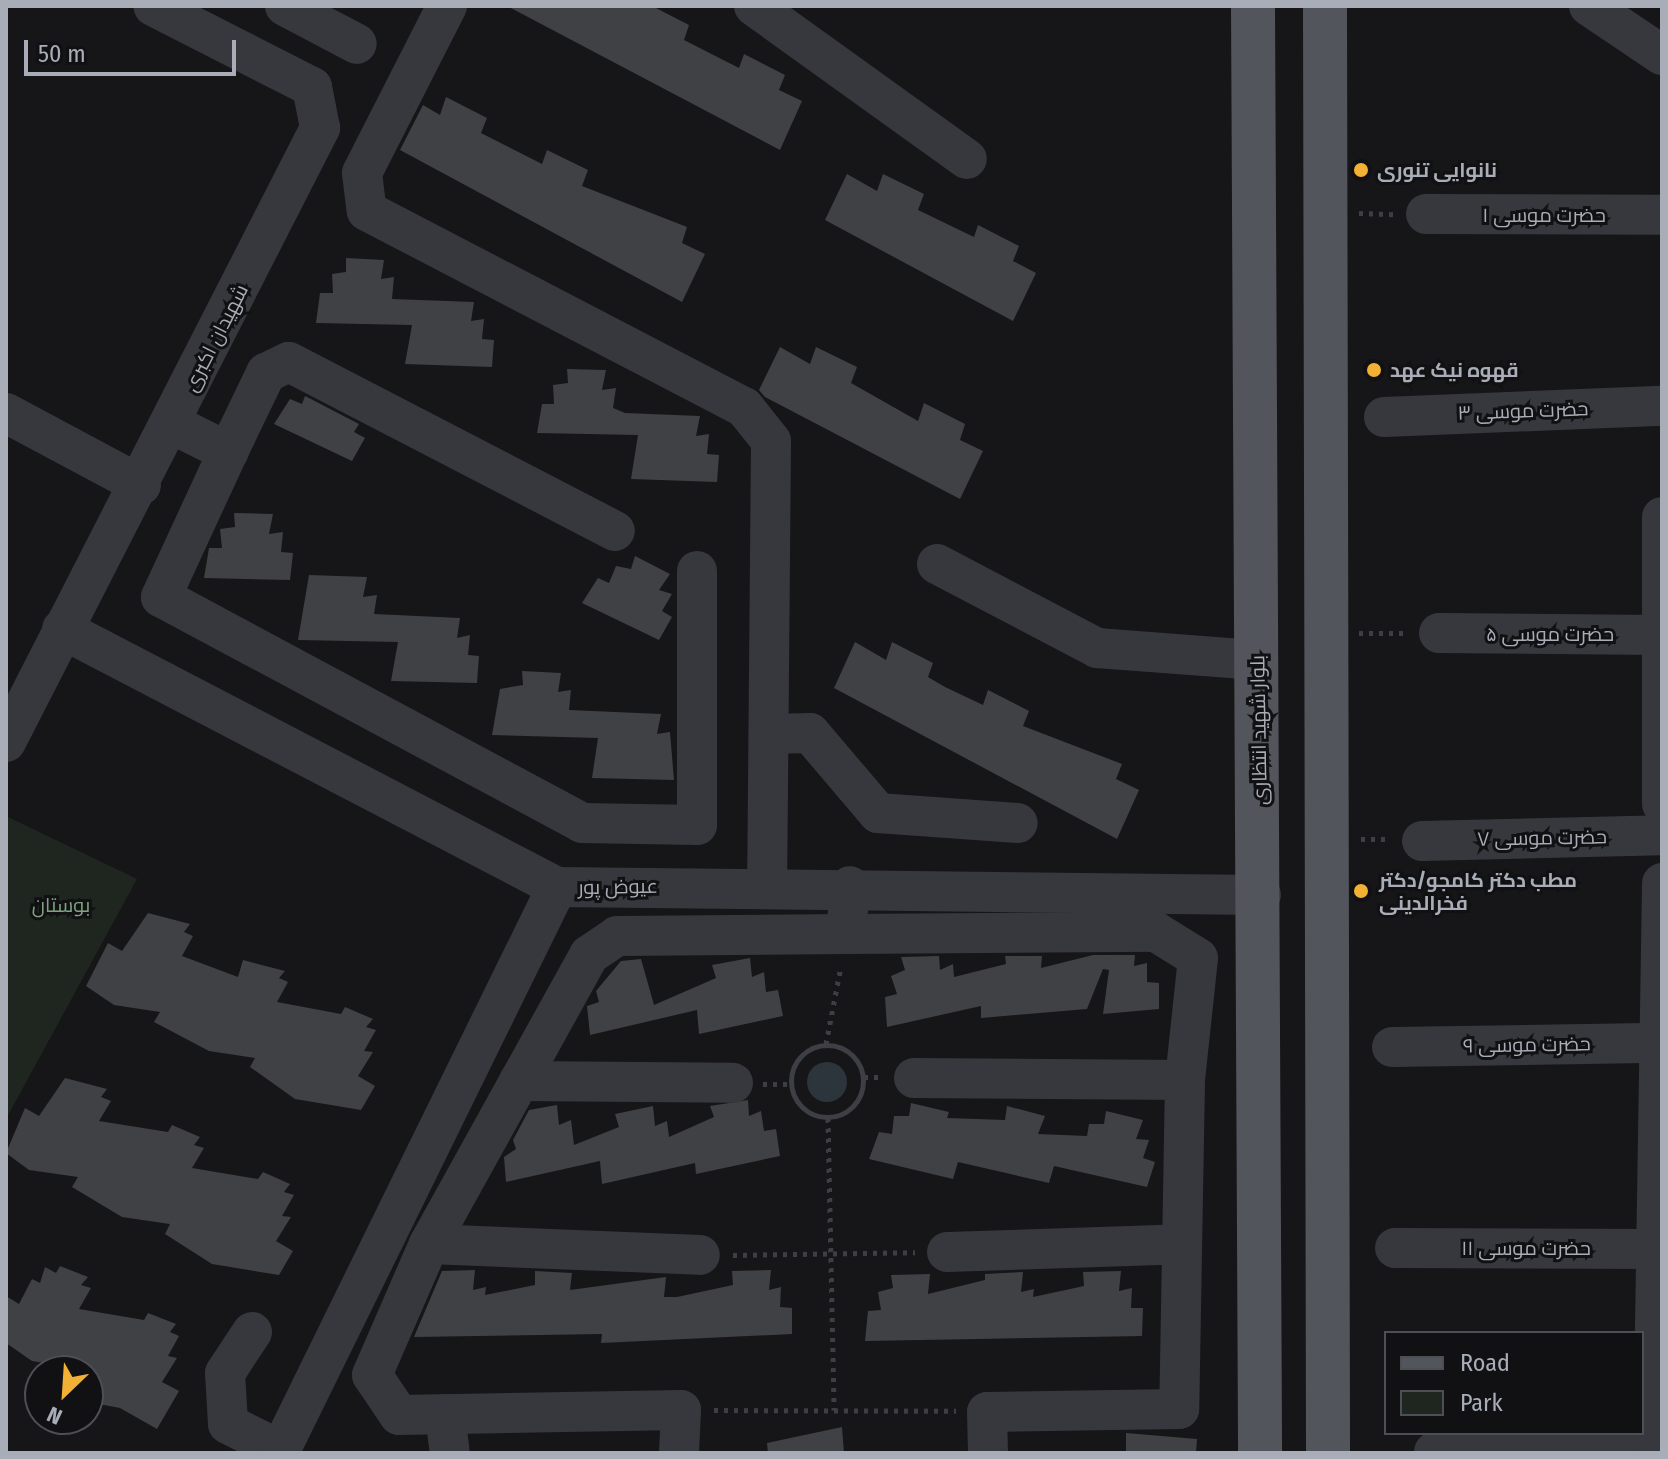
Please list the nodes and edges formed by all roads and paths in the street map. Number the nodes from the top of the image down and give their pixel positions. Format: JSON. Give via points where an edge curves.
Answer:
{"nodes":[{"id":1,"x":153,"y":6,"type":"edge"},
{"id":2,"x":285,"y":6,"type":"edge"},
{"id":3,"x":447,"y":6,"type":"edge"},
{"id":4,"x":754,"y":6,"type":"edge"},
{"id":5,"x":1253,"y":6,"type":"edge"},
{"id":6,"x":1325,"y":6,"type":"edge"},
{"id":7,"x":1589,"y":6,"type":"edge"},
{"id":8,"x":357,"y":44,"type":"dead end"},
{"id":9,"x":1662,"y":55,"type":"edge"},
{"id":10,"x":967,"y":159,"type":"dead end"},
{"id":11,"x":1326,"y":165,"type":"junction"},
{"id":12,"x":1257,"y":167,"type":"junction"},
{"id":13,"x":1326,"y":213,"type":"junction"},
{"id":14,"x":1426,"y":214,"type":"joint"},
{"id":15,"x":1662,"y":215,"type":"edge"},
{"id":16,"x":1662,"y":406,"type":"edge"},
{"id":17,"x":6,"y":413,"type":"edge"},
{"id":18,"x":1384,"y":417,"type":"dead end"},
{"id":19,"x":172,"y":424,"type":"junction"},
{"id":20,"x":228,"y":452,"type":"junction"},
{"id":21,"x":141,"y":485,"type":"junction"},
{"id":22,"x":1662,"y":518,"type":"edge"},
{"id":23,"x":615,"y":531,"type":"dead end"},
{"id":24,"x":937,"y":564,"type":"dead end"},
{"id":25,"x":697,"y":571,"type":"dead end"},
{"id":26,"x":62,"y":629,"type":"junction"},
{"id":27,"x":1322,"y":633,"type":"junction"},
{"id":28,"x":1439,"y":633,"type":"joint"},
{"id":29,"x":1660,"y":635,"type":"edge"},
{"id":30,"x":1258,"y":660,"type":"junction"},
{"id":31,"x":1661,"y":729,"type":"edge"},
{"id":32,"x":769,"y":734,"type":"junction"},
{"id":33,"x":6,"y":742,"type":"edge"},
{"id":34,"x":1662,"y":804,"type":"edge"},
{"id":35,"x":1018,"y":823,"type":"dead end"},
{"id":36,"x":1662,"y":835,"type":"edge"},
{"id":37,"x":1324,"y":837,"type":"junction"},
{"id":38,"x":1422,"y":841,"type":"joint"},
{"id":39,"x":1662,"y":883,"type":"edge"},
{"id":40,"x":767,"y":884,"type":"junction"},
{"id":41,"x":850,"y":886,"type":"junction"},
{"id":42,"x":557,"y":887,"type":"junction"},
{"id":43,"x":1261,"y":895,"type":"junction"},
{"id":44,"x":846,"y":934,"type":"junction"},
{"id":45,"x":1661,"y":947,"type":"edge"},
{"id":46,"x":1661,"y":1043,"type":"edge"},
{"id":47,"x":826,"y":1044,"type":"junction"},
{"id":48,"x":1392,"y":1047,"type":"dead end"},
{"id":49,"x":914,"y":1078,"type":"dead end"},
{"id":50,"x":1185,"y":1080,"type":"junction"},
{"id":51,"x":519,"y":1081,"type":"junction"},
{"id":52,"x":733,"y":1083,"type":"dead end"},
{"id":53,"x":828,"y":1118,"type":"junction"},
{"id":54,"x":1660,"y":1144,"type":"edge"},
{"id":55,"x":429,"y":1244,"type":"junction"},
{"id":56,"x":1182,"y":1244,"type":"junction"},
{"id":57,"x":1395,"y":1248,"type":"dead end"},
{"id":58,"x":1656,"y":1249,"type":"junction"},
{"id":59,"x":947,"y":1252,"type":"joint"},
{"id":60,"x":831,"y":1254,"type":"junction"},
{"id":61,"x":700,"y":1255,"type":"joint"},
{"id":62,"x":252,"y":1332,"type":"dead end"},
{"id":63,"x":681,"y":1410,"type":"junction"},
{"id":64,"x":834,"y":1410,"type":"junction"},
{"id":65,"x":987,"y":1412,"type":"junction"},
{"id":66,"x":445,"y":1414,"type":"junction"},
{"id":67,"x":280,"y":1452,"type":"edge"},
{"id":68,"x":1434,"y":1452,"type":"edge"},
{"id":69,"x":1653,"y":1452,"type":"edge"},
{"id":70,"x":1662,"y":1452,"type":"edge"},
{"id":71,"x":450,"y":1453,"type":"edge"},
{"id":72,"x":679,"y":1453,"type":"edge"},
{"id":73,"x":988,"y":1453,"type":"edge"},
{"id":74,"x":1260,"y":1453,"type":"edge"},
{"id":75,"x":1328,"y":1453,"type":"edge"}],
"edges":[{"from":1,"to":19,"type":"street","name":"شهیدان اکبری","via":[[312,87],[321,108],[297,180]]},
{"from":2,"to":8,"type":"street"},
{"from":3,"to":32,"type":"street","via":[[362,173],[361,199],[376,220],[763,422],[771,441]]},
{"from":4,"to":10,"type":"street"},
{"from":5,"to":12,"type":"main road","name":"بلوار شهید انتظاری"},
{"from":6,"to":11,"type":"main road"},
{"from":7,"to":9,"type":"street"},
{"from":11,"to":12,"type":"main road"},
{"from":11,"to":13,"type":"main road"},
{"from":12,"to":30,"type":"main road","name":"بلوار شهید انتظاری"},
{"from":13,"to":14,"type":"path"},
{"from":13,"to":27,"type":"main road"},
{"from":14,"to":15,"type":"street","name":"حضرت موسی ۱"},
{"from":16,"to":18,"type":"street","name":"حضرت موسی ۳"},
{"from":17,"to":21,"type":"street"},
{"from":19,"to":20,"type":"street"},
{"from":19,"to":21,"type":"street","name":"شهیدان اکبری"},
{"from":20,"to":23,"type":"street","via":[[266,373],[289,362]]},
{"from":20,"to":25,"type":"street","via":[[161,597],[582,823],[697,825]]},
{"from":21,"to":26,"type":"street","name":"شهیدان اکبری"},
{"from":22,"to":29,"type":"street"},
{"from":24,"to":30,"type":"street","via":[[1097,648]]},
{"from":26,"to":33,"type":"street","name":"شهیدان اکبری"},
{"from":26,"to":42,"type":"street"},
{"from":27,"to":28,"type":"path"},
{"from":27,"to":37,"type":"main road"},
{"from":28,"to":29,"type":"street","name":"حضرت موسی ۵"},
{"from":29,"to":31,"type":"street"},
{"from":30,"to":43,"type":"main road","name":"بلوار شهید انتظاری"},
{"from":31,"to":34,"type":"street"},
{"from":32,"to":35,"type":"street","via":[[810,733],[878,813]]},
{"from":32,"to":40,"type":"street"},
{"from":36,"to":38,"type":"street","name":"حضرت موسی ۷"},
{"from":37,"to":38,"type":"path"},
{"from":37,"to":75,"type":"main road"},
{"from":39,"to":45,"type":"street"},
{"from":40,"to":41,"type":"street","name":"عیوض پور"},
{"from":40,"to":42,"type":"street","name":"عیوض پور"},
{"from":41,"to":43,"type":"street","name":"عیوض پور"},
{"from":41,"to":44,"type":"street"},
{"from":42,"to":67,"type":"street","name":"عیوض پور"},
{"from":43,"to":74,"type":"main road","name":"بلوار شهید انتظاری"},
{"from":44,"to":47,"type":"path"},
{"from":44,"to":50,"type":"street","via":[[1156,932],[1198,958]]},
{"from":44,"to":51,"type":"street","via":[[617,936],[589,955]]},
{"from":45,"to":46,"type":"street"},
{"from":46,"to":48,"type":"street","name":"حضرت موسی ۹"},
{"from":46,"to":54,"type":"street"},
{"from":47,"to":53,"type":"path","via":[[857,1060],[864,1077],[860,1097]]},
{"from":47,"to":53,"type":"path","via":[[794,1065],[790,1084],[796,1102]]},
{"from":49,"to":50,"type":"street"},
{"from":50,"to":56,"type":"street"},
{"from":51,"to":52,"type":"street"},
{"from":51,"to":55,"type":"street"},
{"from":53,"to":60,"type":"path"},
{"from":54,"to":58,"type":"street"},
{"from":55,"to":61,"type":"street"},
{"from":55,"to":66,"type":"street","via":[[372,1375],[399,1415]]},
{"from":56,"to":59,"type":"street"},
{"from":56,"to":65,"type":"street","via":[[1179,1409]]},
{"from":57,"to":58,"type":"street","name":"حضرت موسی ۱۱"},
{"from":58,"to":69,"type":"street"},
{"from":59,"to":60,"type":"path"},
{"from":60,"to":61,"type":"path"},
{"from":60,"to":64,"type":"path"},
{"from":62,"to":67,"type":"street","via":[[225,1373],[228,1424]]},
{"from":63,"to":64,"type":"path"},
{"from":63,"to":66,"type":"street"},
{"from":63,"to":72,"type":"street"},
{"from":64,"to":65,"type":"path"},
{"from":65,"to":73,"type":"street"},
{"from":66,"to":71,"type":"street"},
{"from":68,"to":69,"type":"street"},
{"from":69,"to":70,"type":"street"}]}
